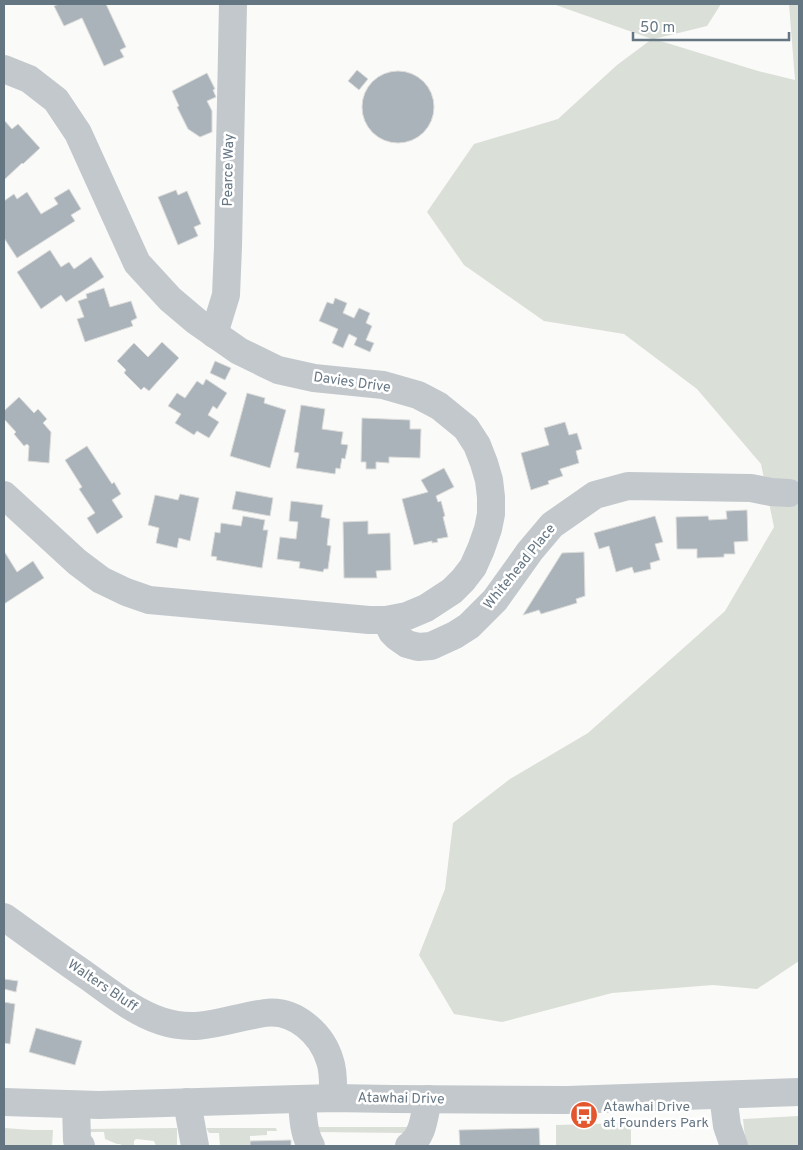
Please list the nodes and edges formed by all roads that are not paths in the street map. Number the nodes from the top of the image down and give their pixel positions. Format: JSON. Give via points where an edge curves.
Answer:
{"nodes":[{"id":1,"x":233,"y":4,"type":"edge"},
{"id":2,"x":4,"y":69,"type":"edge"},
{"id":3,"x":214,"y":334,"type":"junction"},
{"id":4,"x":789,"y":492,"type":"dead end"},
{"id":5,"x":4,"y":495,"type":"edge"},
{"id":6,"x":386,"y":620,"type":"junction"},
{"id":7,"x":4,"y":917,"type":"edge"},
{"id":8,"x":799,"y":1092,"type":"edge"},
{"id":9,"x":723,"y":1095,"type":"junction"},
{"id":10,"x":333,"y":1098,"type":"junction"},
{"id":11,"x":302,"y":1099,"type":"junction"},
{"id":12,"x":428,"y":1100,"type":"junction"},
{"id":13,"x":4,"y":1102,"type":"edge"},
{"id":14,"x":187,"y":1102,"type":"junction"},
{"id":15,"x":76,"y":1105,"type":"junction"},
{"id":16,"x":81,"y":1146,"type":"edge"},
{"id":17,"x":194,"y":1146,"type":"edge"},
{"id":18,"x":311,"y":1146,"type":"edge"},
{"id":19,"x":409,"y":1146,"type":"edge"},
{"id":20,"x":734,"y":1146,"type":"edge"}],
"edges":[{"from":1,"to":3,"type":"street","name":"Pearce Way","via":[[226,295]]},
{"from":2,"to":3,"type":"street","name":"Davies Drive","via":[[28,80],[56,100],[78,133],[137,263],[170,299]]},
{"from":3,"to":6,"type":"street","name":"Davies Drive","via":[[278,370],[314,378],[383,385],[418,395],[439,406],[466,428],[477,445],[489,480],[491,514],[484,542],[472,567],[452,591],[439,600],[406,616]]},
{"from":4,"to":6,"type":"street","name":"Whitehead Place","via":[[751,488],[628,486],[595,494],[552,525],[495,600],[455,635],[432,646],[418,648],[397,638]]},
{"from":5,"to":6,"type":"street","name":"Davies Drive","via":[[77,562],[102,580],[149,600]]},
{"from":7,"to":10,"type":"street","name":"Walters Bluff","via":[[124,1003],[162,1022],[198,1026],[279,1013],[306,1024],[331,1061]]},
{"from":8,"to":9,"type":"street","name":"Atawhai Drive"},
{"from":9,"to":12,"type":"street","name":"Atawhai Drive"},
{"from":9,"to":20,"type":"street","via":[[727,1126]]},
{"from":10,"to":11,"type":"street","name":"Atawhai Drive"},
{"from":10,"to":12,"type":"street","name":"Atawhai Drive"},
{"from":11,"to":14,"type":"street","name":"Atawhai Drive"},
{"from":11,"to":18,"type":"street","via":[[303,1124]]},
{"from":12,"to":19,"type":"street","via":[[421,1131]]},
{"from":13,"to":15,"type":"street","name":"Atawhai Drive"},
{"from":14,"to":15,"type":"street","name":"Atawhai Drive"},
{"from":14,"to":17,"type":"street"},
{"from":15,"to":16,"type":"street","via":[[77,1140]]}]}
